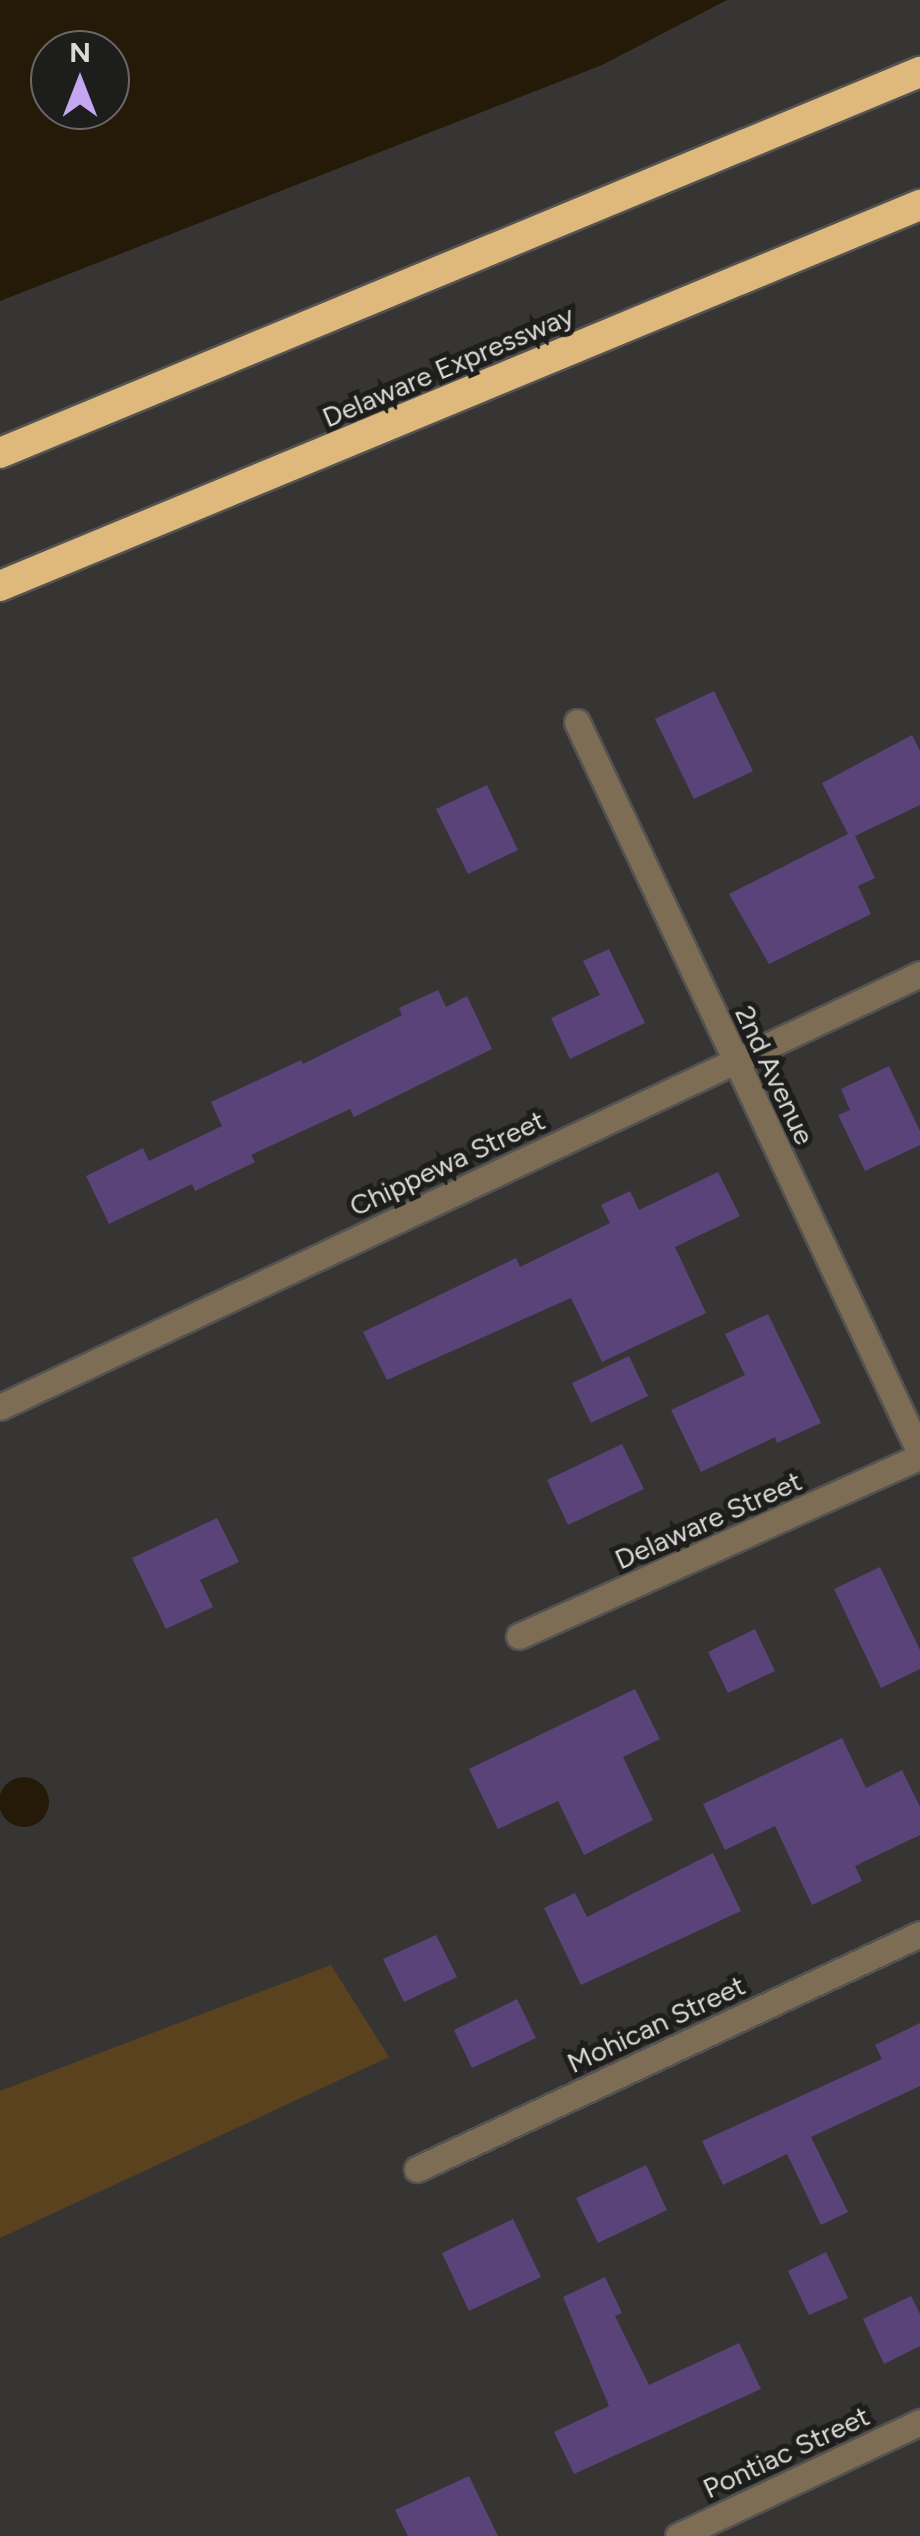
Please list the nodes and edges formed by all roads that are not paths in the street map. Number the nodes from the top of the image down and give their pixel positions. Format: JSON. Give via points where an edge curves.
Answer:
{"nodes":[{"id":1,"x":920,"y":72,"type":"edge"},
{"id":2,"x":920,"y":205,"type":"edge"},
{"id":3,"x":0,"y":453,"type":"edge"},
{"id":4,"x":0,"y":586,"type":"edge"},
{"id":5,"x":577,"y":722,"type":"dead end"},
{"id":6,"x":920,"y":974,"type":"edge"},
{"id":7,"x":736,"y":1060,"type":"junction"},
{"id":8,"x":0,"y":1407,"type":"edge"},
{"id":9,"x":920,"y":1455,"type":"edge"},
{"id":10,"x":519,"y":1636,"type":"dead end"},
{"id":11,"x":920,"y":1934,"type":"edge"},
{"id":12,"x":417,"y":2169,"type":"dead end"},
{"id":13,"x":920,"y":2422,"type":"edge"},
{"id":14,"x":678,"y":2536,"type":"edge"}],
"edges":[{"from":1,"to":3,"type":"highway"},
{"from":2,"to":4,"type":"highway","name":"Delaware Expressway"},
{"from":5,"to":7,"type":"street","name":"2nd Avenue"},
{"from":6,"to":7,"type":"street","name":"Chippewa Street"},
{"from":7,"to":8,"type":"street","name":"Chippewa Street"},
{"from":7,"to":9,"type":"street","name":"2nd Avenue"},
{"from":9,"to":10,"type":"street","name":"Delaware Street"},
{"from":11,"to":12,"type":"street","name":"Mohican Street"},
{"from":13,"to":14,"type":"street","name":"Pontiac Street"}]}
